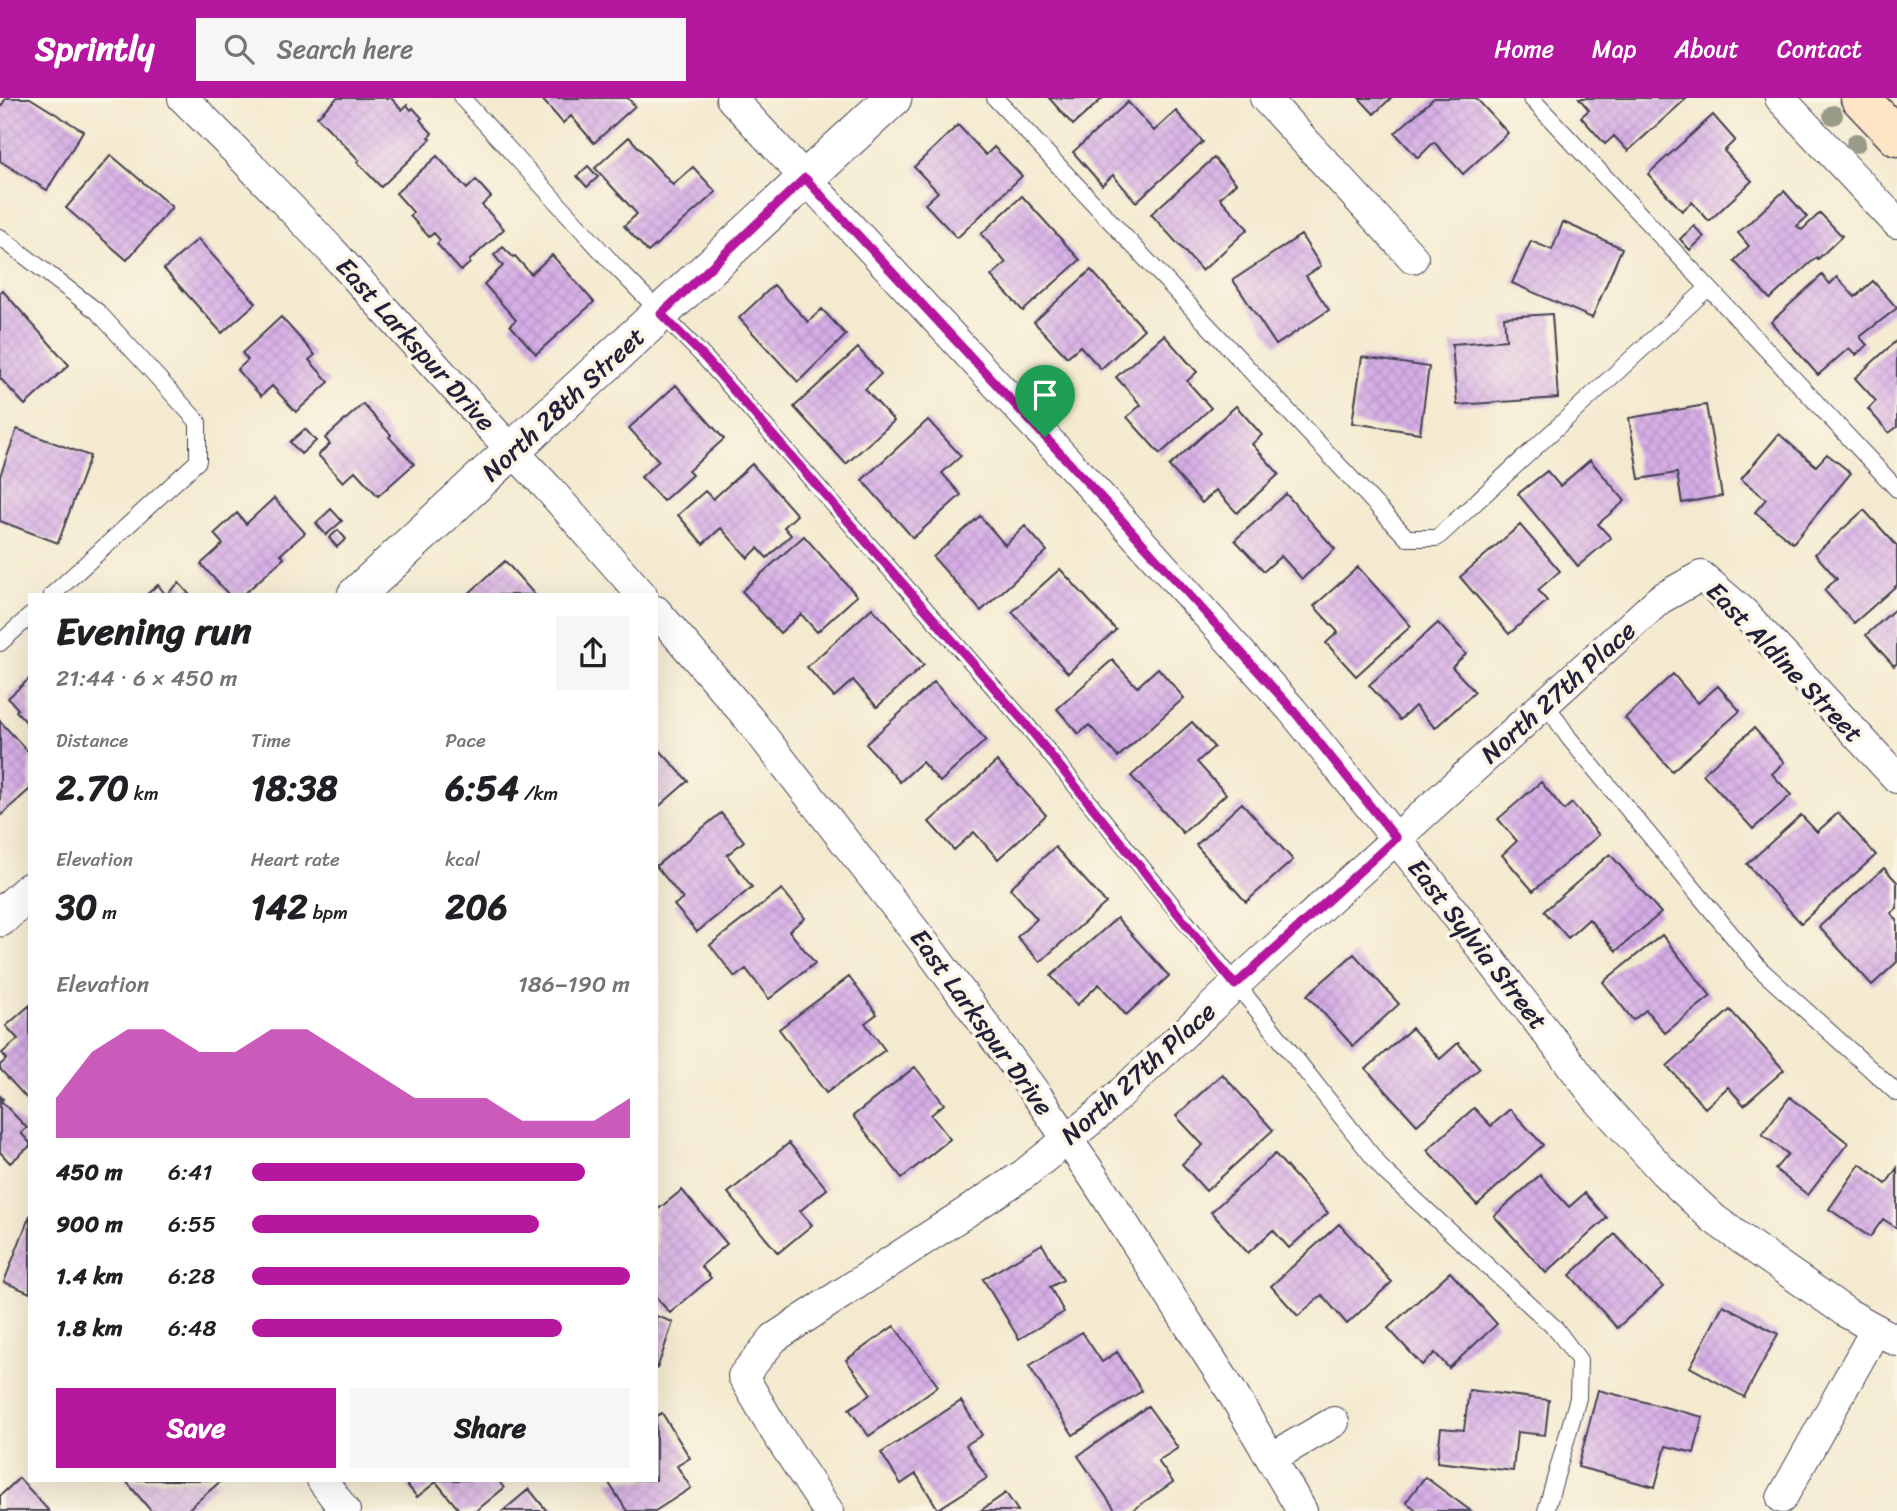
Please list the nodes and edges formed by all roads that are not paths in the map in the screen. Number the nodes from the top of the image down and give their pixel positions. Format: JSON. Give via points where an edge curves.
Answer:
{"nodes":[{"id":1,"x":183,"y":98,"type":"edge"},
{"id":2,"x":462,"y":98,"type":"edge"},
{"id":3,"x":731,"y":98,"type":"edge"},
{"id":4,"x":893,"y":98,"type":"edge"},
{"id":5,"x":995,"y":98,"type":"edge"},
{"id":6,"x":1265,"y":98,"type":"edge"},
{"id":7,"x":1531,"y":98,"type":"edge"},
{"id":8,"x":1780,"y":98,"type":"edge"},
{"id":9,"x":1860,"y":98,"type":"edge"},
{"id":10,"x":1897,"y":136,"type":"edge"},
{"id":11,"x":805,"y":178,"type":"junction"},
{"id":12,"x":1897,"y":223,"type":"edge"},
{"id":13,"x":0,"y":237,"type":"edge"},
{"id":14,"x":1413,"y":258,"type":"dead end"},
{"id":15,"x":1708,"y":288,"type":"junction"},
{"id":16,"x":661,"y":314,"type":"junction"},
{"id":17,"x":513,"y":451,"type":"junction"},
{"id":18,"x":1897,"y":489,"type":"edge"},
{"id":19,"x":1701,"y":576,"type":"joint"},
{"id":20,"x":54,"y":593,"type":"edge"},
{"id":21,"x":358,"y":593,"type":"edge"},
{"id":22,"x":640,"y":593,"type":"edge"},
{"id":23,"x":658,"y":613,"type":"edge"},
{"id":24,"x":28,"y":618,"type":"edge"},
{"id":25,"x":0,"y":643,"type":"edge"},
{"id":26,"x":1546,"y":704,"type":"junction"},
{"id":27,"x":1897,"y":778,"type":"edge"},
{"id":28,"x":1396,"y":838,"type":"junction"},
{"id":29,"x":1235,"y":985,"type":"junction"},
{"id":30,"x":1897,"y":1093,"type":"edge"},
{"id":31,"x":1067,"y":1139,"type":"junction"},
{"id":32,"x":1887,"y":1335,"type":"edge"},
{"id":33,"x":1334,"y":1422,"type":"dead end"},
{"id":34,"x":1271,"y":1458,"type":"junction"},
{"id":35,"x":323,"y":1482,"type":"edge"},
{"id":36,"x":1782,"y":1498,"type":"dead end"},
{"id":37,"x":345,"y":1511,"type":"edge"},
{"id":38,"x":828,"y":1511,"type":"edge"},
{"id":39,"x":1302,"y":1511,"type":"edge"},
{"id":40,"x":1546,"y":1511,"type":"edge"}],
"edges":[{"from":1,"to":17,"type":"street","name":"East Larkspur Drive","via":[[331,250]]},
{"from":2,"to":16,"type":"lane"},
{"from":3,"to":11,"type":"street","name":"East Sylvia Street"},
{"from":4,"to":11,"type":"street","name":"North 28th Street"},
{"from":5,"to":15,"type":"lane","via":[[1407,538],[1437,538]]},
{"from":6,"to":14,"type":"street"},
{"from":7,"to":15,"type":"lane"},
{"from":8,"to":12,"type":"street"},
{"from":9,"to":10,"type":"main road"},
{"from":11,"to":16,"type":"street","name":"North 28th Street"},
{"from":11,"to":28,"type":"street","name":"East Sylvia Street","via":[[1293,710]]},
{"from":13,"to":20,"type":"lane","via":[[99,312],[198,422],[198,461]]},
{"from":15,"to":18,"type":"lane"},
{"from":16,"to":17,"type":"street","name":"North 28th Street"},
{"from":16,"to":29,"type":"lane","via":[[705,358],[1025,723]]},
{"from":17,"to":21,"type":"street","name":"North 28th Street"},
{"from":17,"to":22,"type":"street","name":"East Larkspur Drive"},
{"from":19,"to":26,"type":"street","name":"North 27th Place","via":[[1660,599]]},
{"from":19,"to":27,"type":"street","name":"East Aldine Street","via":[[1743,612]]},
{"from":23,"to":31,"type":"street","name":"East Larkspur Drive","via":[[750,720],[929,949]]},
{"from":24,"to":25,"type":"lane"},
{"from":26,"to":28,"type":"street","name":"North 27th Place"},
{"from":26,"to":30,"type":"lane","via":[[1760,969]]},
{"from":28,"to":29,"type":"street","name":"North 27th Place"},
{"from":28,"to":32,"type":"street","name":"East Sylvia Street","via":[[1599,1101],[1664,1172],[1714,1219],[1847,1313]]},
{"from":29,"to":31,"type":"street","name":"North 27th Place"},
{"from":29,"to":40,"type":"lane","via":[[1384,1171],[1556,1329],[1579,1360],[1578,1398]]},
{"from":31,"to":34,"type":"street","name":"East Larkspur Drive"},
{"from":31,"to":38,"type":"street","name":"North 27th Place","via":[[1023,1175],[774,1338],[743,1376]]},
{"from":32,"to":36,"type":"street"},
{"from":33,"to":34,"type":"street"},
{"from":34,"to":39,"type":"street","name":"East Larkspur Drive"},
{"from":35,"to":37,"type":"street"}]}
